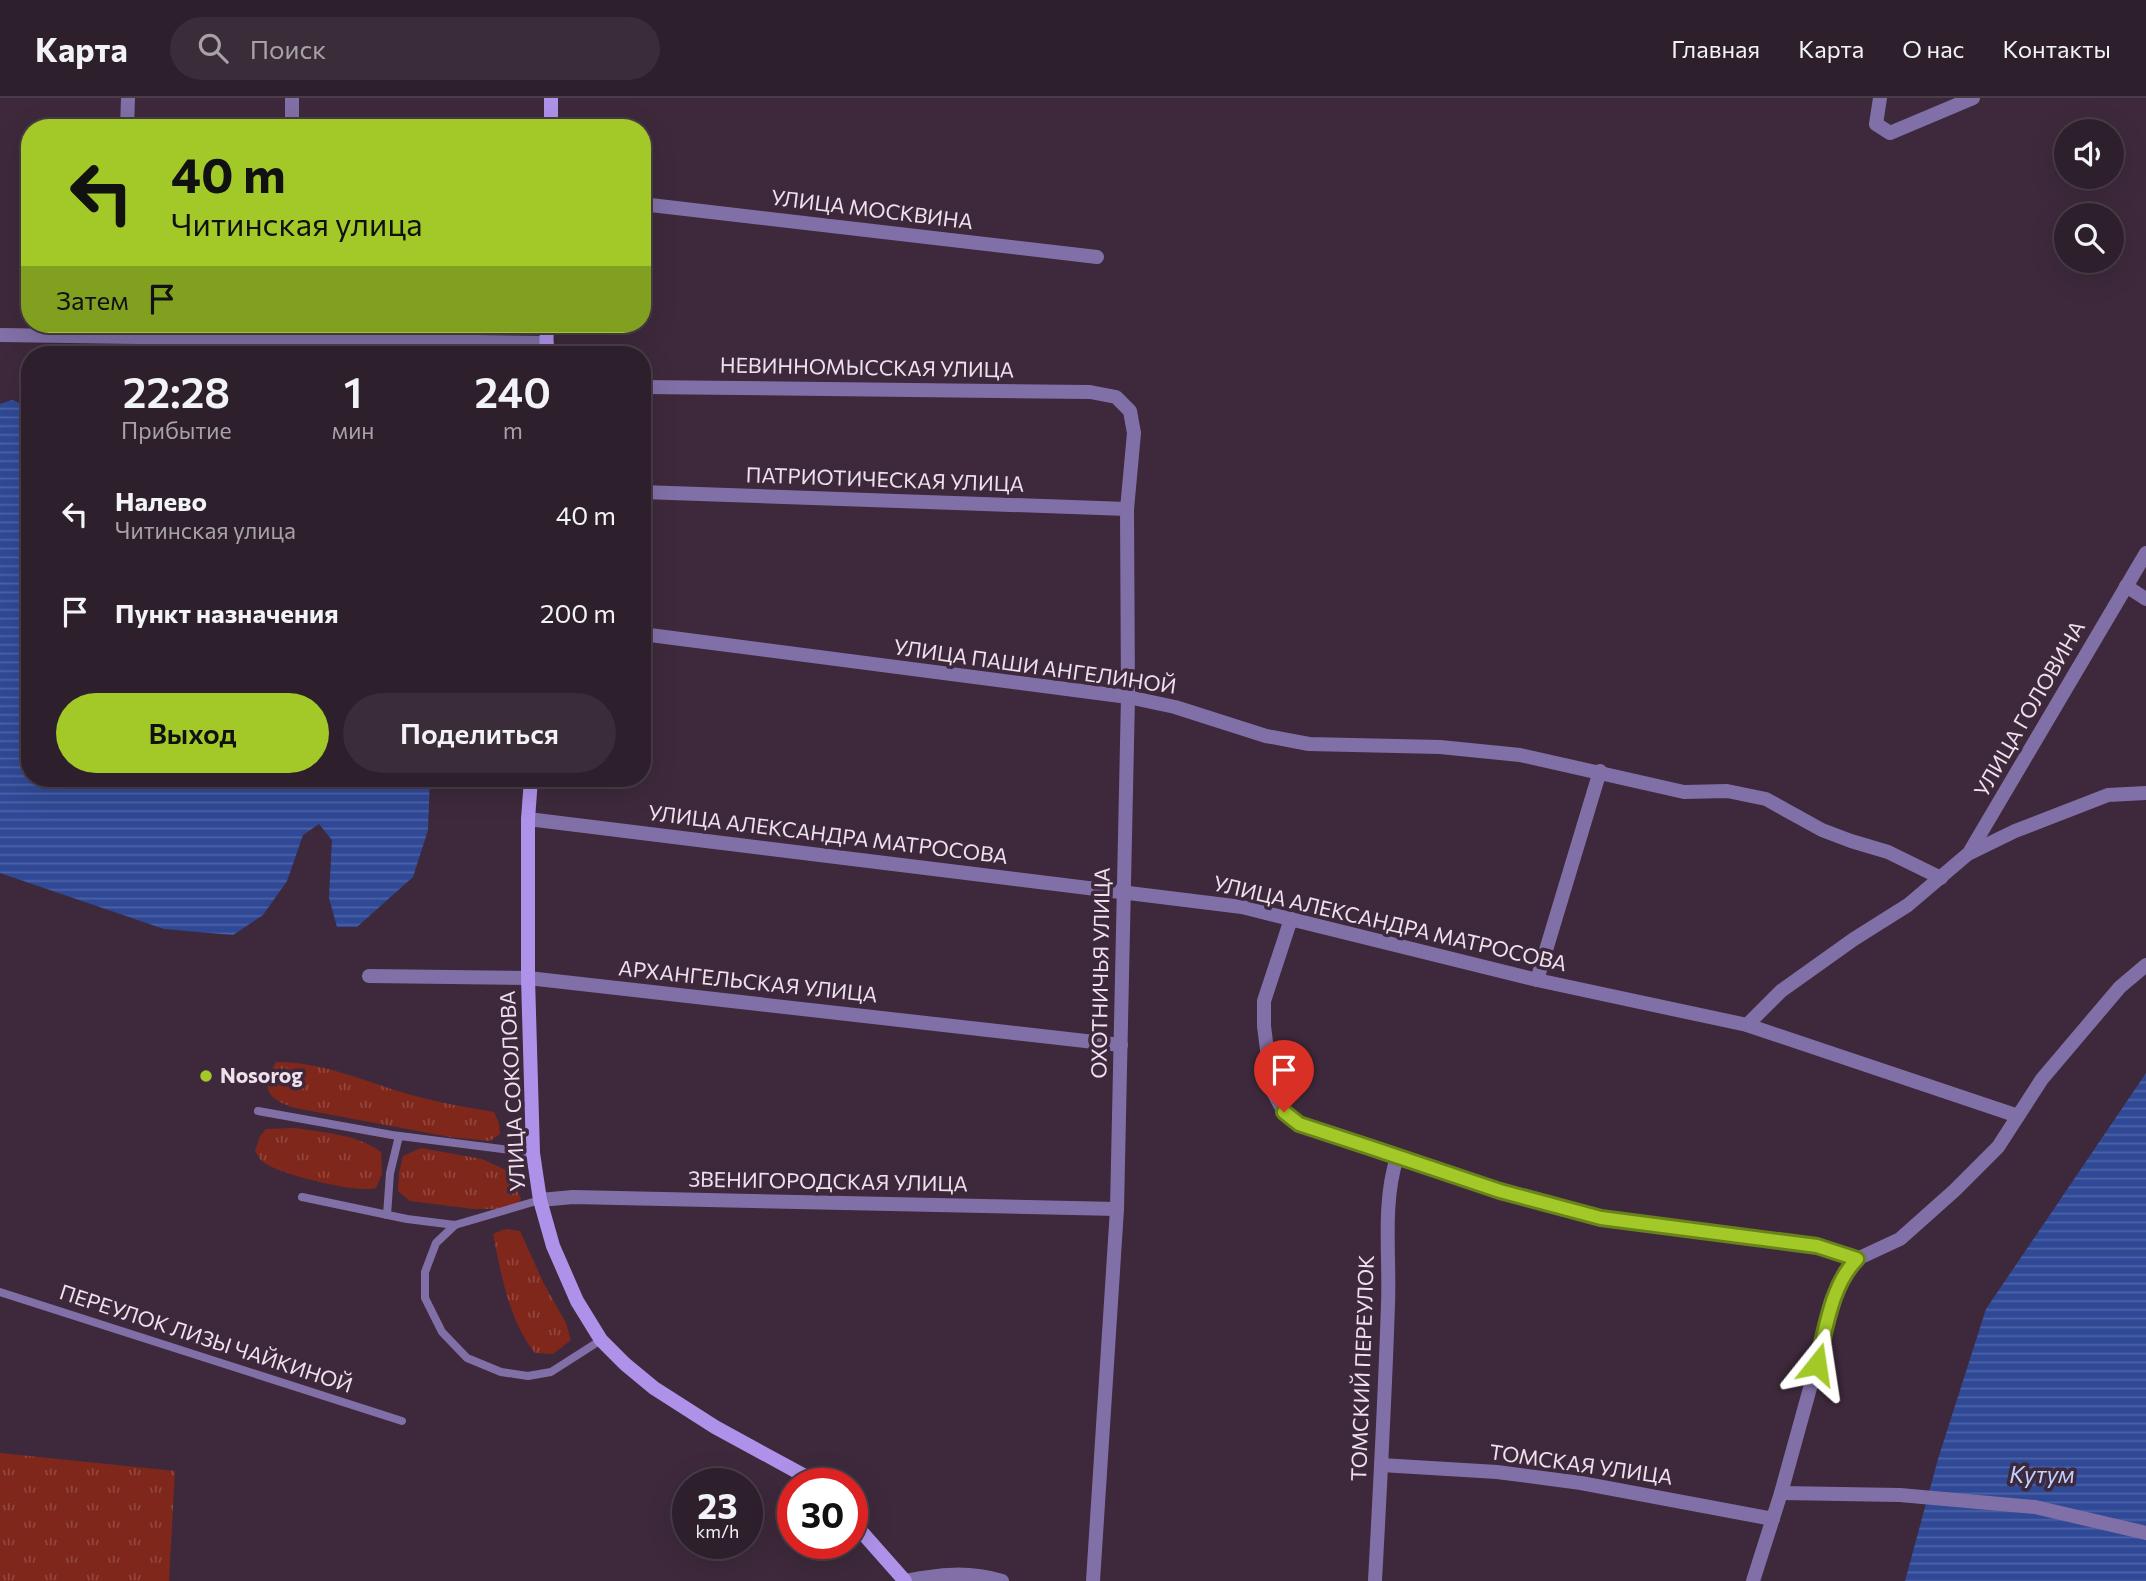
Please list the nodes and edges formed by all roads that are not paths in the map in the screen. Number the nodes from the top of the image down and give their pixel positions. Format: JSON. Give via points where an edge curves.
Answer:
{"nodes":[{"id":1,"x":128,"y":98,"type":"edge"},
{"id":2,"x":292,"y":98,"type":"edge"},
{"id":3,"x":551,"y":98,"type":"edge"},
{"id":4,"x":1880,"y":98,"type":"edge"},
{"id":5,"x":1973,"y":98,"type":"edge"},
{"id":6,"x":127,"y":119,"type":"edge"},
{"id":7,"x":292,"y":119,"type":"edge"},
{"id":8,"x":551,"y":119,"type":"edge"},
{"id":9,"x":651,"y":205,"type":"edge"},
{"id":10,"x":1097,"y":257,"type":"dead end"},
{"id":11,"x":48,"y":333,"type":"edge"},
{"id":12,"x":322,"y":333,"type":"edge"},
{"id":13,"x":0,"y":335,"type":"edge"},
{"id":14,"x":504,"y":346,"type":"edge"},
{"id":15,"x":651,"y":387,"type":"edge"},
{"id":16,"x":1090,"y":392,"type":"joint"},
{"id":17,"x":651,"y":492,"type":"edge"},
{"id":18,"x":1127,"y":509,"type":"junction"},
{"id":19,"x":2146,"y":553,"type":"edge"},
{"id":20,"x":2126,"y":586,"type":"junction"},
{"id":21,"x":2146,"y":599,"type":"edge"},
{"id":22,"x":651,"y":635,"type":"edge"},
{"id":23,"x":1128,"y":698,"type":"junction"},
{"id":24,"x":1600,"y":771,"type":"junction"},
{"id":25,"x":530,"y":787,"type":"edge"},
{"id":26,"x":2146,"y":793,"type":"edge"},
{"id":27,"x":528,"y":819,"type":"junction"},
{"id":28,"x":1969,"y":853,"type":"junction"},
{"id":29,"x":1941,"y":878,"type":"junction"},
{"id":30,"x":1124,"y":893,"type":"junction"},
{"id":31,"x":1291,"y":919,"type":"junction"},
{"id":32,"x":2146,"y":965,"type":"edge"},
{"id":33,"x":369,"y":976,"type":"dead end"},
{"id":34,"x":528,"y":978,"type":"junction"},
{"id":35,"x":1537,"y":980,"type":"junction"},
{"id":36,"x":1747,"y":1025,"type":"junction"},
{"id":37,"x":1121,"y":1045,"type":"junction"},
{"id":38,"x":258,"y":1111,"type":"dead end"},
{"id":39,"x":2018,"y":1116,"type":"junction"},
{"id":40,"x":399,"y":1136,"type":"junction"},
{"id":41,"x":533,"y":1153,"type":"junction"},
{"id":42,"x":1397,"y":1157,"type":"junction"},
{"id":43,"x":302,"y":1197,"type":"dead end"},
{"id":44,"x":540,"y":1200,"type":"junction"},
{"id":45,"x":1117,"y":1209,"type":"junction"},
{"id":46,"x":387,"y":1214,"type":"junction"},
{"id":47,"x":454,"y":1225,"type":"junction"},
{"id":48,"x":1857,"y":1259,"type":"junction"},
{"id":49,"x":0,"y":1292,"type":"edge"},
{"id":50,"x":601,"y":1340,"type":"junction"},
{"id":51,"x":401,"y":1421,"type":"dead end"},
{"id":52,"x":1381,"y":1465,"type":"junction"},
{"id":53,"x":790,"y":1468,"type":"edge"},
{"id":54,"x":1782,"y":1493,"type":"junction"},
{"id":55,"x":1773,"y":1518,"type":"junction"},
{"id":56,"x":2146,"y":1533,"type":"edge"},
{"id":57,"x":868,"y":1539,"type":"edge"},
{"id":58,"x":905,"y":1581,"type":"edge"},
{"id":59,"x":1002,"y":1581,"type":"edge"},
{"id":60,"x":1093,"y":1581,"type":"edge"},
{"id":61,"x":1375,"y":1581,"type":"edge"},
{"id":62,"x":1753,"y":1581,"type":"edge"}],
"edges":[{"from":1,"to":6,"type":"street"},
{"from":2,"to":7,"type":"street"},
{"from":3,"to":8,"type":"main road"},
{"from":4,"to":5,"type":"street","via":[[1876,124],[1890,133]]},
{"from":9,"to":10,"type":"street","name":"УЛИЦА МОСКВИНА"},
{"from":11,"to":13,"type":"street"},
{"from":12,"to":14,"type":"street"},
{"from":15,"to":16,"type":"street","name":"НЕВИННОМЫССКАЯ УЛИЦА"},
{"from":16,"to":18,"type":"street","name":"ОХОТНИЧЬЯ УЛИЦА","via":[[1116,397],[1130,411],[1134,433]]},
{"from":17,"to":18,"type":"street","name":"ПАТРИОТИЧЕСКАЯ УЛИЦА"},
{"from":18,"to":23,"type":"street","name":"ОХОТНИЧЬЯ УЛИЦА"},
{"from":19,"to":20,"type":"street","name":"УЛИЦА ГОЛОВИНА"},
{"from":20,"to":21,"type":"street"},
{"from":20,"to":28,"type":"street","name":"УЛИЦА ГОЛОВИНА"},
{"from":22,"to":23,"type":"street","name":"УЛИЦА ПАШИ АНГЕЛИНОЙ"},
{"from":23,"to":24,"type":"street","name":"УЛИЦА ПАШИ АНГЕЛИНОЙ","via":[[1309,744],[1440,747],[1520,755]]},
{"from":23,"to":30,"type":"street","name":"ОХОТНИЧЬЯ УЛИЦА"},
{"from":24,"to":29,"type":"street","name":"УЛИЦА ПАШИ АНГЕЛИНОЙ","via":[[1684,792],[1727,791],[1766,799],[1822,830],[1888,852]]},
{"from":24,"to":35,"type":"street"},
{"from":25,"to":27,"type":"main road","name":"УЛИЦА СОКОЛОВА"},
{"from":26,"to":28,"type":"street","via":[[2108,795]]},
{"from":27,"to":30,"type":"street","name":"УЛИЦА АЛЕКСАНДРА МАТРОСОВА"},
{"from":27,"to":34,"type":"main road","name":"УЛИЦА СОКОЛОВА"},
{"from":28,"to":29,"type":"street","name":"УЛИЦА ГОЛОВИНА"},
{"from":29,"to":36,"type":"street","name":"УЛИЦА ГОЛОВИНА","via":[[1781,991]]},
{"from":30,"to":31,"type":"street","name":"УЛИЦА АЛЕКСАНДРА МАТРОСОВА","via":[[1242,907]]},
{"from":30,"to":37,"type":"street","name":"ОХОТНИЧЬЯ УЛИЦА"},
{"from":31,"to":35,"type":"street","name":"УЛИЦА АЛЕКСАНДРА МАТРОСОВА"},
{"from":31,"to":42,"type":"street","via":[[1264,1001],[1272,1090],[1284,1112],[1299,1124]]},
{"from":32,"to":39,"type":"street","via":[[2120,987],[2042,1079]]},
{"from":33,"to":34,"type":"street","name":"АРХАНГЕЛЬСКАЯ УЛИЦА"},
{"from":34,"to":37,"type":"street","name":"АРХАНГЕЛЬСКАЯ УЛИЦА"},
{"from":34,"to":41,"type":"main road","name":"УЛИЦА СОКОЛОВА"},
{"from":35,"to":36,"type":"street","name":"УЛИЦА АЛЕКСАНДРА МАТРОСОВА"},
{"from":36,"to":39,"type":"street","name":"УЛИЦА АЛЕКСАНДРА МАТРОСОВА"},
{"from":37,"to":45,"type":"street","name":"ОХОТНИЧЬЯ УЛИЦА"},
{"from":38,"to":40,"type":"lane"},
{"from":39,"to":48,"type":"street","via":[[1998,1147],[1899,1240]]},
{"from":40,"to":41,"type":"lane"},
{"from":40,"to":46,"type":"lane"},
{"from":41,"to":44,"type":"main road","name":"УЛИЦА СОКОЛОВА"},
{"from":42,"to":48,"type":"street","via":[[1601,1218],[1817,1246]]},
{"from":42,"to":52,"type":"street","name":"ТОМСКИЙ ПЕРЕУЛОК","via":[[1388,1207]]},
{"from":43,"to":46,"type":"lane"},
{"from":44,"to":45,"type":"street","name":"ЗВЕНИГОРОДСКАЯ УЛИЦА"},
{"from":44,"to":47,"type":"lane"},
{"from":44,"to":50,"type":"main road","name":"УЛИЦА СОКОЛОВА","via":[[553,1246],[577,1301]]},
{"from":45,"to":60,"type":"street","name":"ОХОТНИЧЬЯ УЛИЦА"},
{"from":46,"to":47,"type":"lane"},
{"from":47,"to":50,"type":"lane","via":[[436,1243],[425,1272],[425,1298],[442,1332],[467,1358],[528,1377],[551,1372]]},
{"from":48,"to":54,"type":"street","via":[[1838,1287]]},
{"from":49,"to":51,"type":"lane","name":"ПЕРЕУЛОК ЛИЗЫ ЧАЙКИНОЙ"},
{"from":50,"to":53,"type":"main road","name":"УЛИЦА СОКОЛОВА","via":[[654,1388]]},
{"from":52,"to":55,"type":"street","name":"ТОМСКАЯ УЛИЦА","via":[[1581,1483]]},
{"from":52,"to":61,"type":"street","name":"ТОМСКИЙ ПЕРЕУЛОК"},
{"from":54,"to":55,"type":"street"},
{"from":54,"to":56,"type":"street","via":[[1920,1497],[2035,1507]]},
{"from":55,"to":62,"type":"street"},
{"from":57,"to":58,"type":"main road"},
{"from":58,"to":59,"type":"street","via":[[964,1573]]}]}
